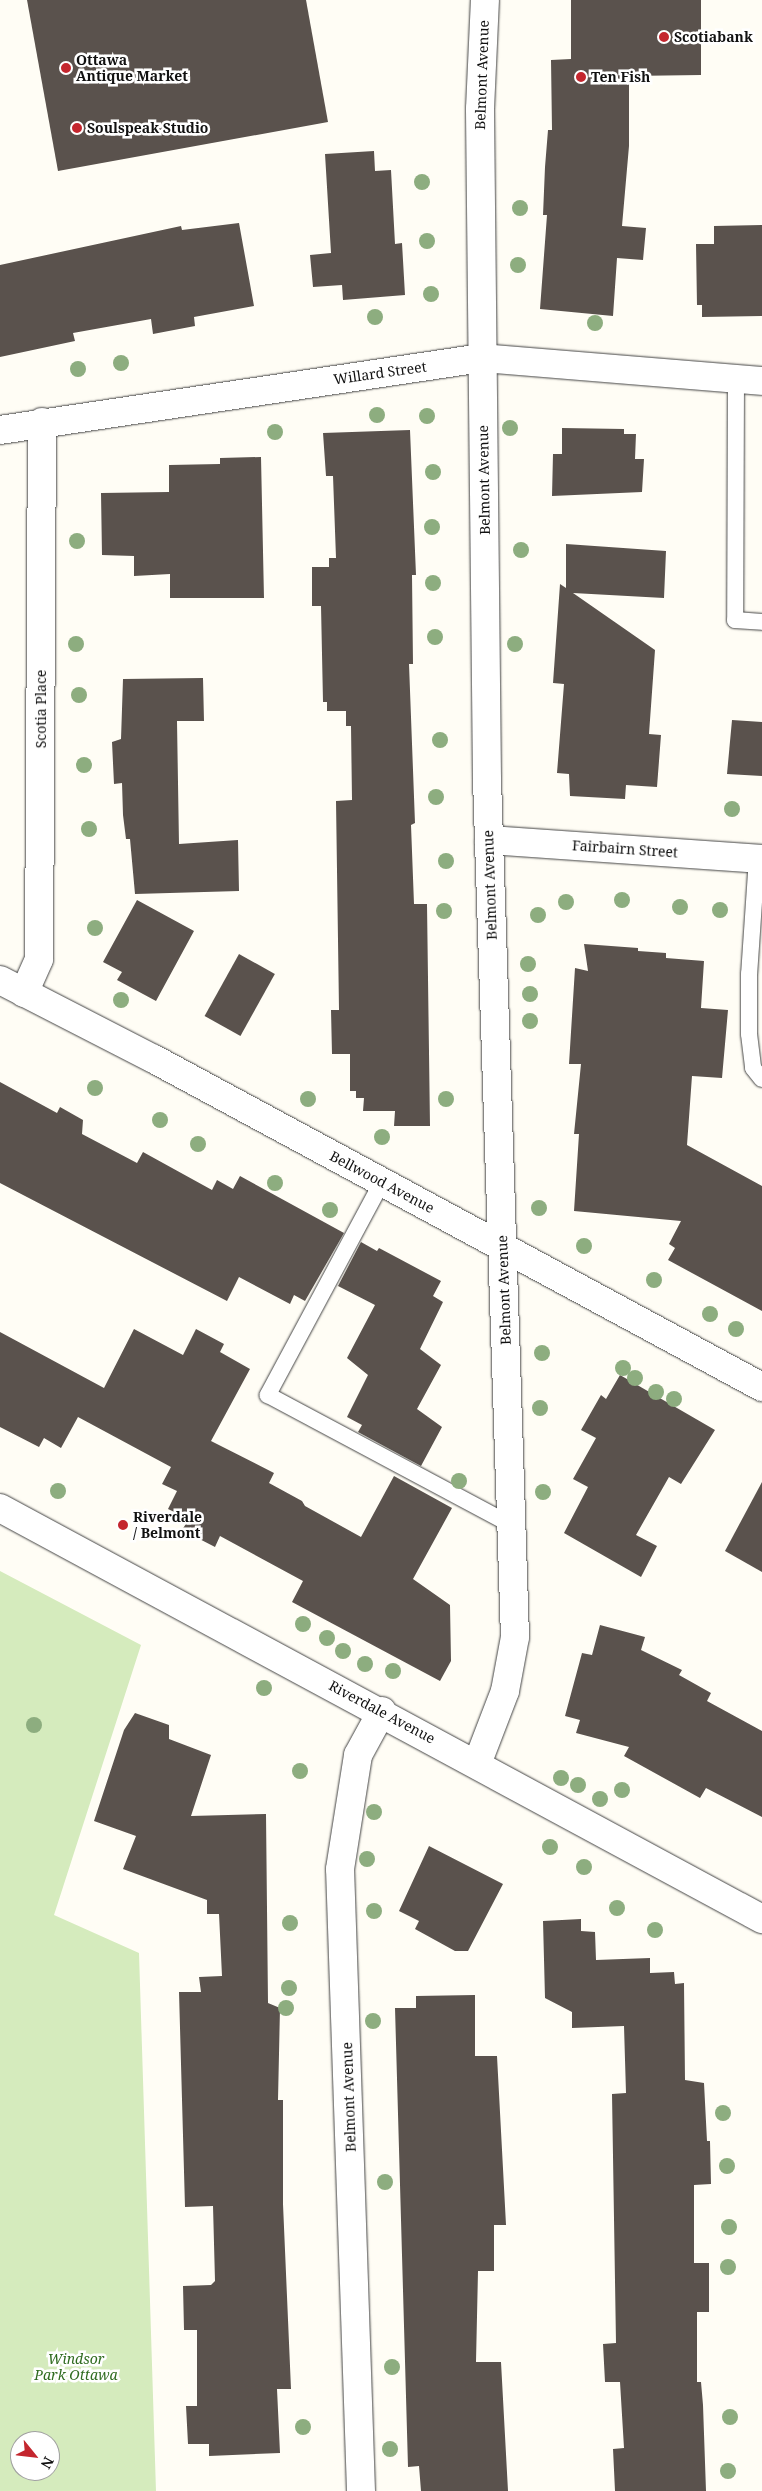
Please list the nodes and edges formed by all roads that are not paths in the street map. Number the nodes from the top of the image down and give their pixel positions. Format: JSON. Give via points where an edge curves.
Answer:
{"nodes":[{"id":1,"x":485,"y":0,"type":"edge"},
{"id":2,"x":482,"y":358,"type":"junction"},
{"id":3,"x":749,"y":380,"type":"edge"},
{"id":4,"x":42,"y":422,"type":"junction"},
{"id":5,"x":0,"y":430,"type":"edge"},
{"id":6,"x":762,"y":622,"type":"edge"},
{"id":7,"x":489,"y":840,"type":"junction"},
{"id":8,"x":760,"y":859,"type":"edge"},
{"id":9,"x":0,"y":980,"type":"edge"},
{"id":10,"x":24,"y":994,"type":"junction"},
{"id":11,"x":762,"y":1079,"type":"edge"},
{"id":12,"x":382,"y":1182,"type":"junction"},
{"id":13,"x":503,"y":1247,"type":"junction"},
{"id":14,"x":762,"y":1387,"type":"edge"},
{"id":15,"x":0,"y":1508,"type":"edge"},
{"id":16,"x":511,"y":1525,"type":"junction"},
{"id":17,"x":382,"y":1711,"type":"junction"},
{"id":18,"x":477,"y":1764,"type":"junction"},
{"id":19,"x":762,"y":1919,"type":"edge"},
{"id":20,"x":361,"y":2491,"type":"edge"}],
"edges":[{"from":1,"to":2,"type":"street","name":"Belmont Avenue","via":[[480,64]]},
{"from":2,"to":3,"type":"street","name":"Willard Street"},
{"from":2,"to":4,"type":"street","name":"Willard Street"},
{"from":2,"to":7,"type":"street","name":"Belmont Avenue"},
{"from":3,"to":6,"type":"lane","via":[[735,620]]},
{"from":4,"to":5,"type":"street","name":"Willard Street"},
{"from":4,"to":10,"type":"street","name":"Scotia Place","via":[[39,960]]},
{"from":7,"to":8,"type":"street","name":"Fairbairn Street"},
{"from":7,"to":13,"type":"street","name":"Belmont Avenue"},
{"from":8,"to":11,"type":"lane","via":[[749,974],[749,1034],[753,1068]]},
{"from":9,"to":10,"type":"street","name":"Bellwood Avenue"},
{"from":10,"to":12,"type":"street","name":"Bellwood Avenue","via":[[154,1058]]},
{"from":12,"to":13,"type":"street","name":"Bellwood Avenue"},
{"from":12,"to":16,"type":"lane","via":[[268,1395]]},
{"from":13,"to":14,"type":"street","name":"Bellwood Avenue"},
{"from":13,"to":16,"type":"street","name":"Belmont Avenue"},
{"from":15,"to":17,"type":"street","name":"Riverdale Avenue"},
{"from":16,"to":18,"type":"street","name":"Belmont Avenue","via":[[515,1637],[505,1691]]},
{"from":17,"to":18,"type":"street","name":"Riverdale Avenue"},
{"from":17,"to":20,"type":"street","name":"Belmont Avenue","via":[[358,1755],[340,1869]]},
{"from":18,"to":19,"type":"street","name":"Riverdale Avenue"}]}
